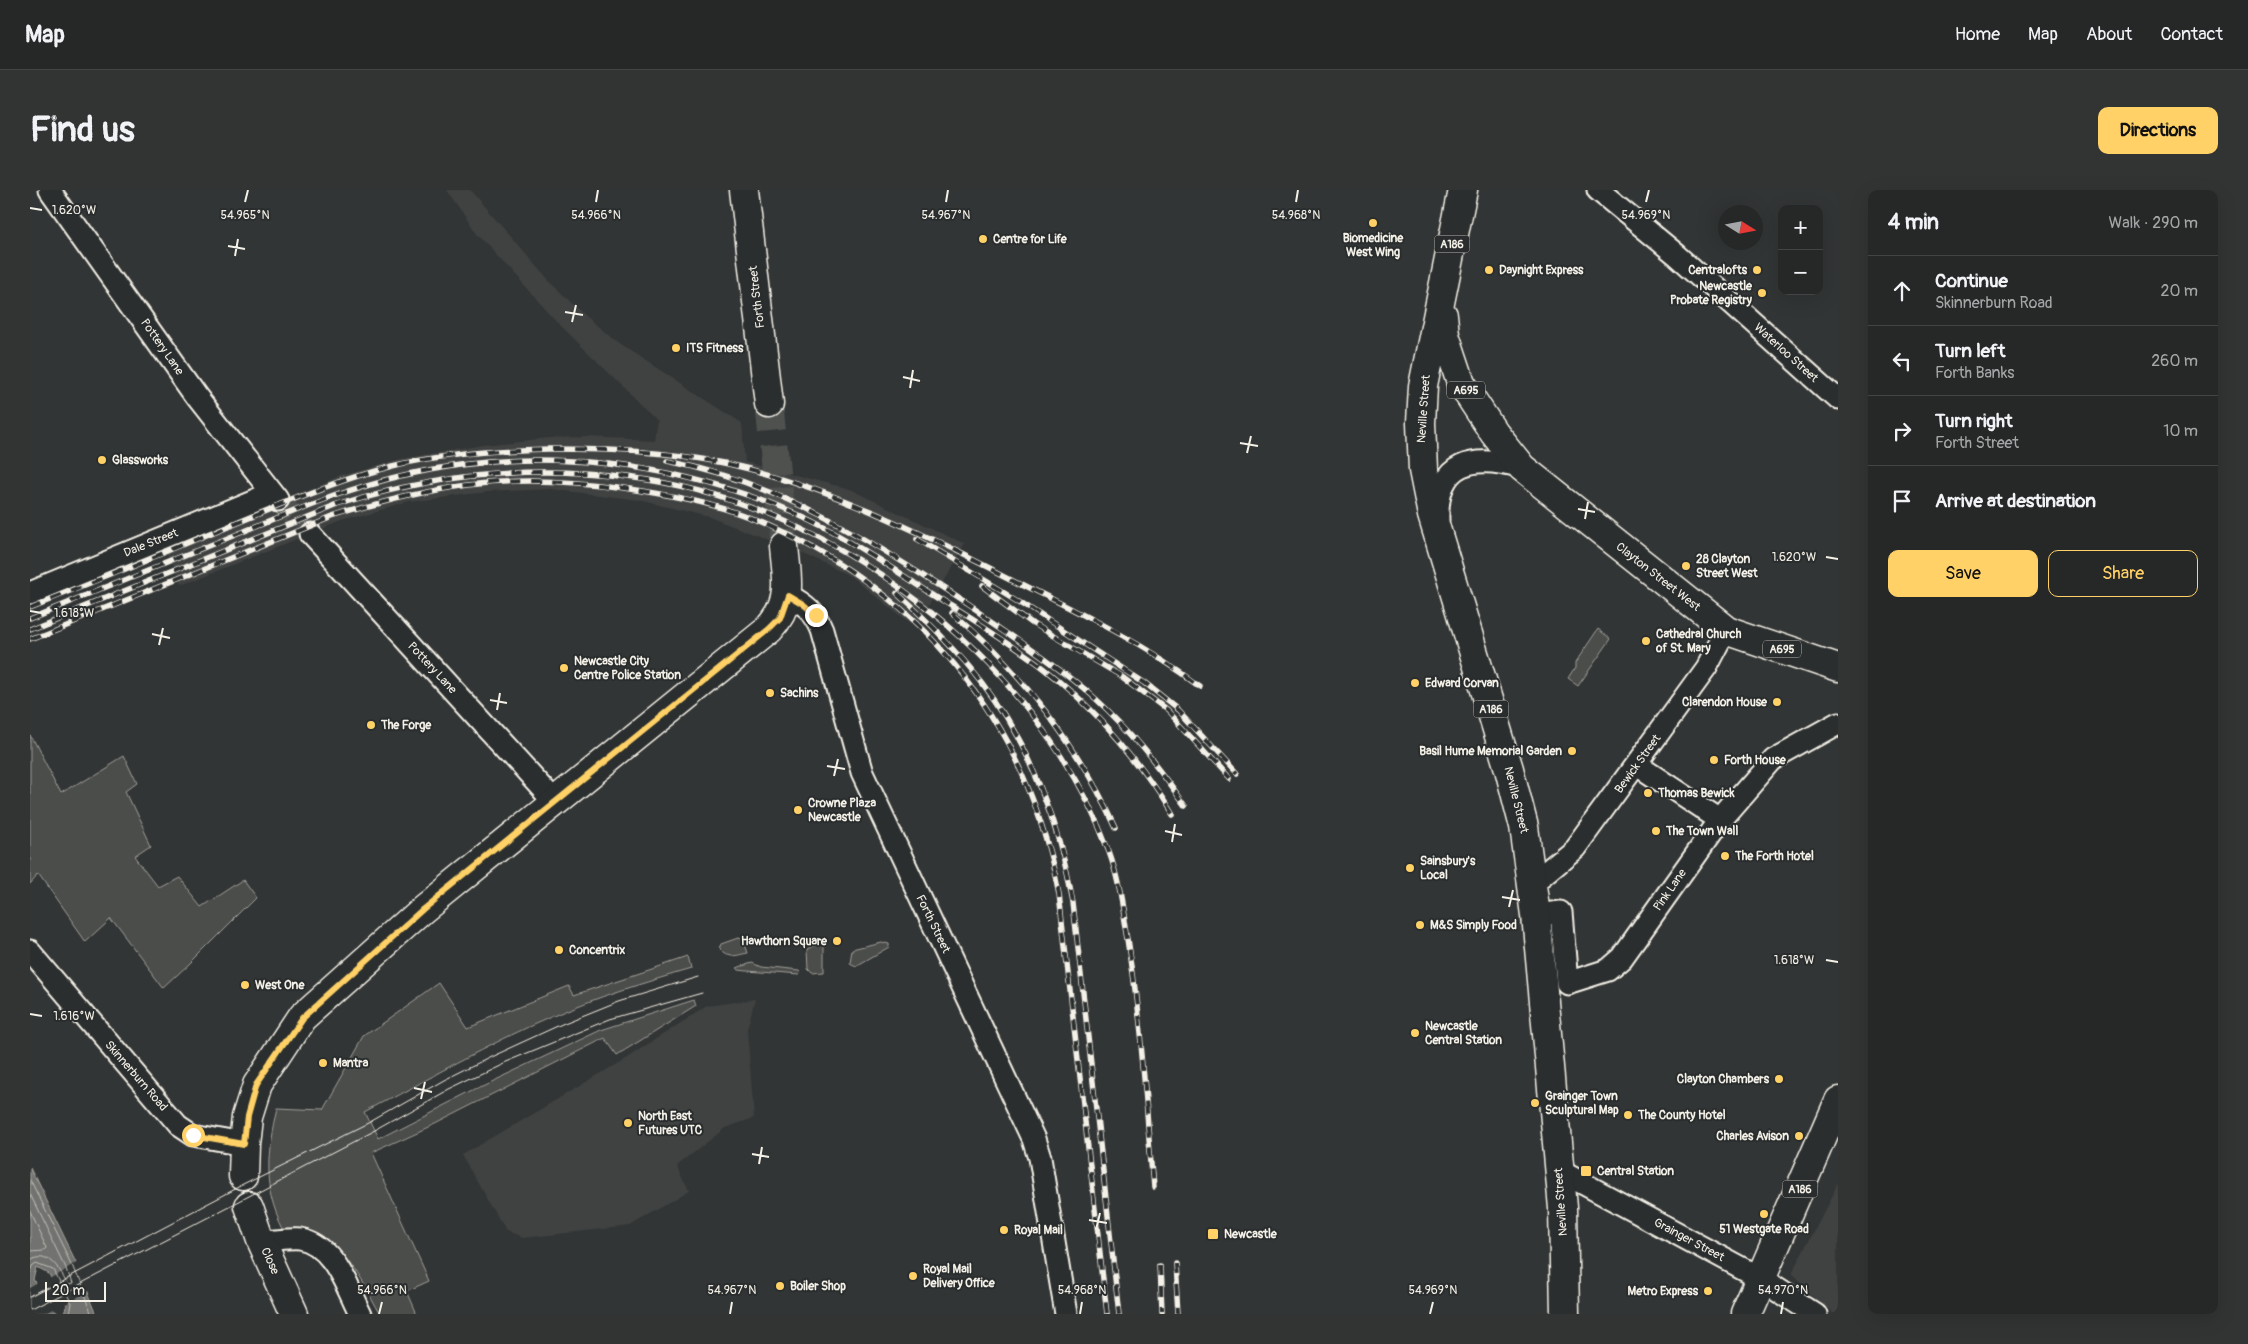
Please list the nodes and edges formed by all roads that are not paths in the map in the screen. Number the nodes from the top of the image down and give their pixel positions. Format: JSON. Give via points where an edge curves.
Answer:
{"nodes":[{"id":1,"x":50,"y":190,"type":"edge"},
{"id":2,"x":744,"y":190,"type":"edge"},
{"id":3,"x":1463,"y":190,"type":"edge"},
{"id":4,"x":1598,"y":190,"type":"edge"},
{"id":5,"x":1441,"y":298,"type":"junction"},
{"id":6,"x":1838,"y":399,"type":"edge"},
{"id":7,"x":769,"y":404,"type":"tunnel mouth"},
{"id":8,"x":1522,"y":468,"type":"junction"},
{"id":9,"x":275,"y":497,"type":"joint"},
{"id":10,"x":310,"y":534,"type":"tunnel mouth"},
{"id":11,"x":1438,"y":538,"type":"junction"},
{"id":12,"x":784,"y":546,"type":"tunnel mouth"},
{"id":13,"x":30,"y":593,"type":"edge"},
{"id":14,"x":788,"y":595,"type":"junction"},
{"id":15,"x":1726,"y":630,"type":"junction"},
{"id":16,"x":1838,"y":668,"type":"edge"},
{"id":17,"x":1838,"y":724,"type":"edge"},
{"id":18,"x":1637,"y":765,"type":"junction"},
{"id":19,"x":555,"y":802,"type":"junction"},
{"id":20,"x":1720,"y":820,"type":"junction"},
{"id":21,"x":1532,"y":883,"type":"junction"},
{"id":22,"x":1536,"y":915,"type":"junction"},
{"id":23,"x":30,"y":951,"type":"edge"},
{"id":24,"x":1837,"y":1102,"type":"edge"},
{"id":25,"x":244,"y":1144,"type":"junction"},
{"id":26,"x":1560,"y":1171,"type":"junction"},
{"id":27,"x":243,"y":1176,"type":"dead end"},
{"id":28,"x":249,"y":1206,"type":"dead end"},
{"id":29,"x":261,"y":1241,"type":"junction"},
{"id":30,"x":1762,"y":1279,"type":"junction"},
{"id":31,"x":294,"y":1314,"type":"edge"},
{"id":32,"x":360,"y":1314,"type":"edge"},
{"id":33,"x":1066,"y":1314,"type":"edge"},
{"id":34,"x":1565,"y":1314,"type":"edge"},
{"id":35,"x":1745,"y":1314,"type":"edge"},
{"id":36,"x":1815,"y":1314,"type":"edge"}],
"edges":[{"from":1,"to":9,"type":"street","name":"Pottery Lane","via":[[197,397]]},
{"from":2,"to":7,"type":"main road","name":"Forth Street"},
{"from":3,"to":5,"type":"main road","number":"A186"},
{"from":4,"to":6,"type":"street","name":"Waterloo Street","via":[[1677,255]]},
{"from":5,"to":8,"type":"main road","name":"Clayton Street West","number":"A695","via":[[1445,335],[1461,383]]},
{"from":5,"to":11,"type":"main road","name":"Neville Street","number":"A186","via":[[1423,386],[1421,430],[1426,496]]},
{"from":8,"to":11,"type":"street","name":"Clayton Street West","number":"A695","via":[[1482,460],[1464,464],[1453,472],[1440,494]]},
{"from":8,"to":15,"type":"main road","name":"Clayton Street West","number":"A695"},
{"from":9,"to":13,"type":"street","name":"Dale Street"},
{"from":10,"to":19,"type":"street","name":"Pottery Lane"},
{"from":11,"to":21,"type":"main road","name":"Neville Street","number":"A186","via":[[1509,769],[1524,827]]},
{"from":12,"to":14,"type":"main road"},
{"from":14,"to":19,"type":"main road","via":[[780,618],[769,629]]},
{"from":14,"to":33,"type":"street","name":"Forth Street","via":[[816,615],[862,773],[1034,1139]]},
{"from":15,"to":16,"type":"main road","name":"Clayton Street West","number":"A695"},
{"from":15,"to":18,"type":"street","name":"Bewick Street","via":[[1706,668]]},
{"from":17,"to":20,"type":"street","name":"Pink Lane","via":[[1773,759]]},
{"from":18,"to":20,"type":"street"},
{"from":18,"to":21,"type":"street","name":"Bewick Street","via":[[1576,848]]},
{"from":19,"to":25,"type":"main road","via":[[423,909],[302,1018],[256,1085]]},
{"from":20,"to":22,"type":"street","name":"Pink Lane","via":[[1622,958],[1608,970],[1567,983],[1561,912]]},
{"from":21,"to":22,"type":"main road","name":"Neville Street","number":"A186"},
{"from":22,"to":26,"type":"main road","name":"Neville Street","number":"A186"},
{"from":23,"to":25,"type":"street","name":"Skinnerburn Road","via":[[178,1125],[193,1135]]},
{"from":24,"to":30,"type":"main road","number":"A186"},
{"from":25,"to":27,"type":"main road"},
{"from":26,"to":30,"type":"street","name":"Grainger Street"},
{"from":26,"to":34,"type":"main road","name":"Neville Street","number":"A186"},
{"from":28,"to":29,"type":"main road","name":"Close"},
{"from":29,"to":31,"type":"main road","name":"Close"},
{"from":29,"to":32,"type":"street","via":[[300,1239],[317,1244],[337,1269]]},
{"from":30,"to":35,"type":"main road","number":"A186"},
{"from":30,"to":36,"type":"street","name":"Grainger Street"}]}
